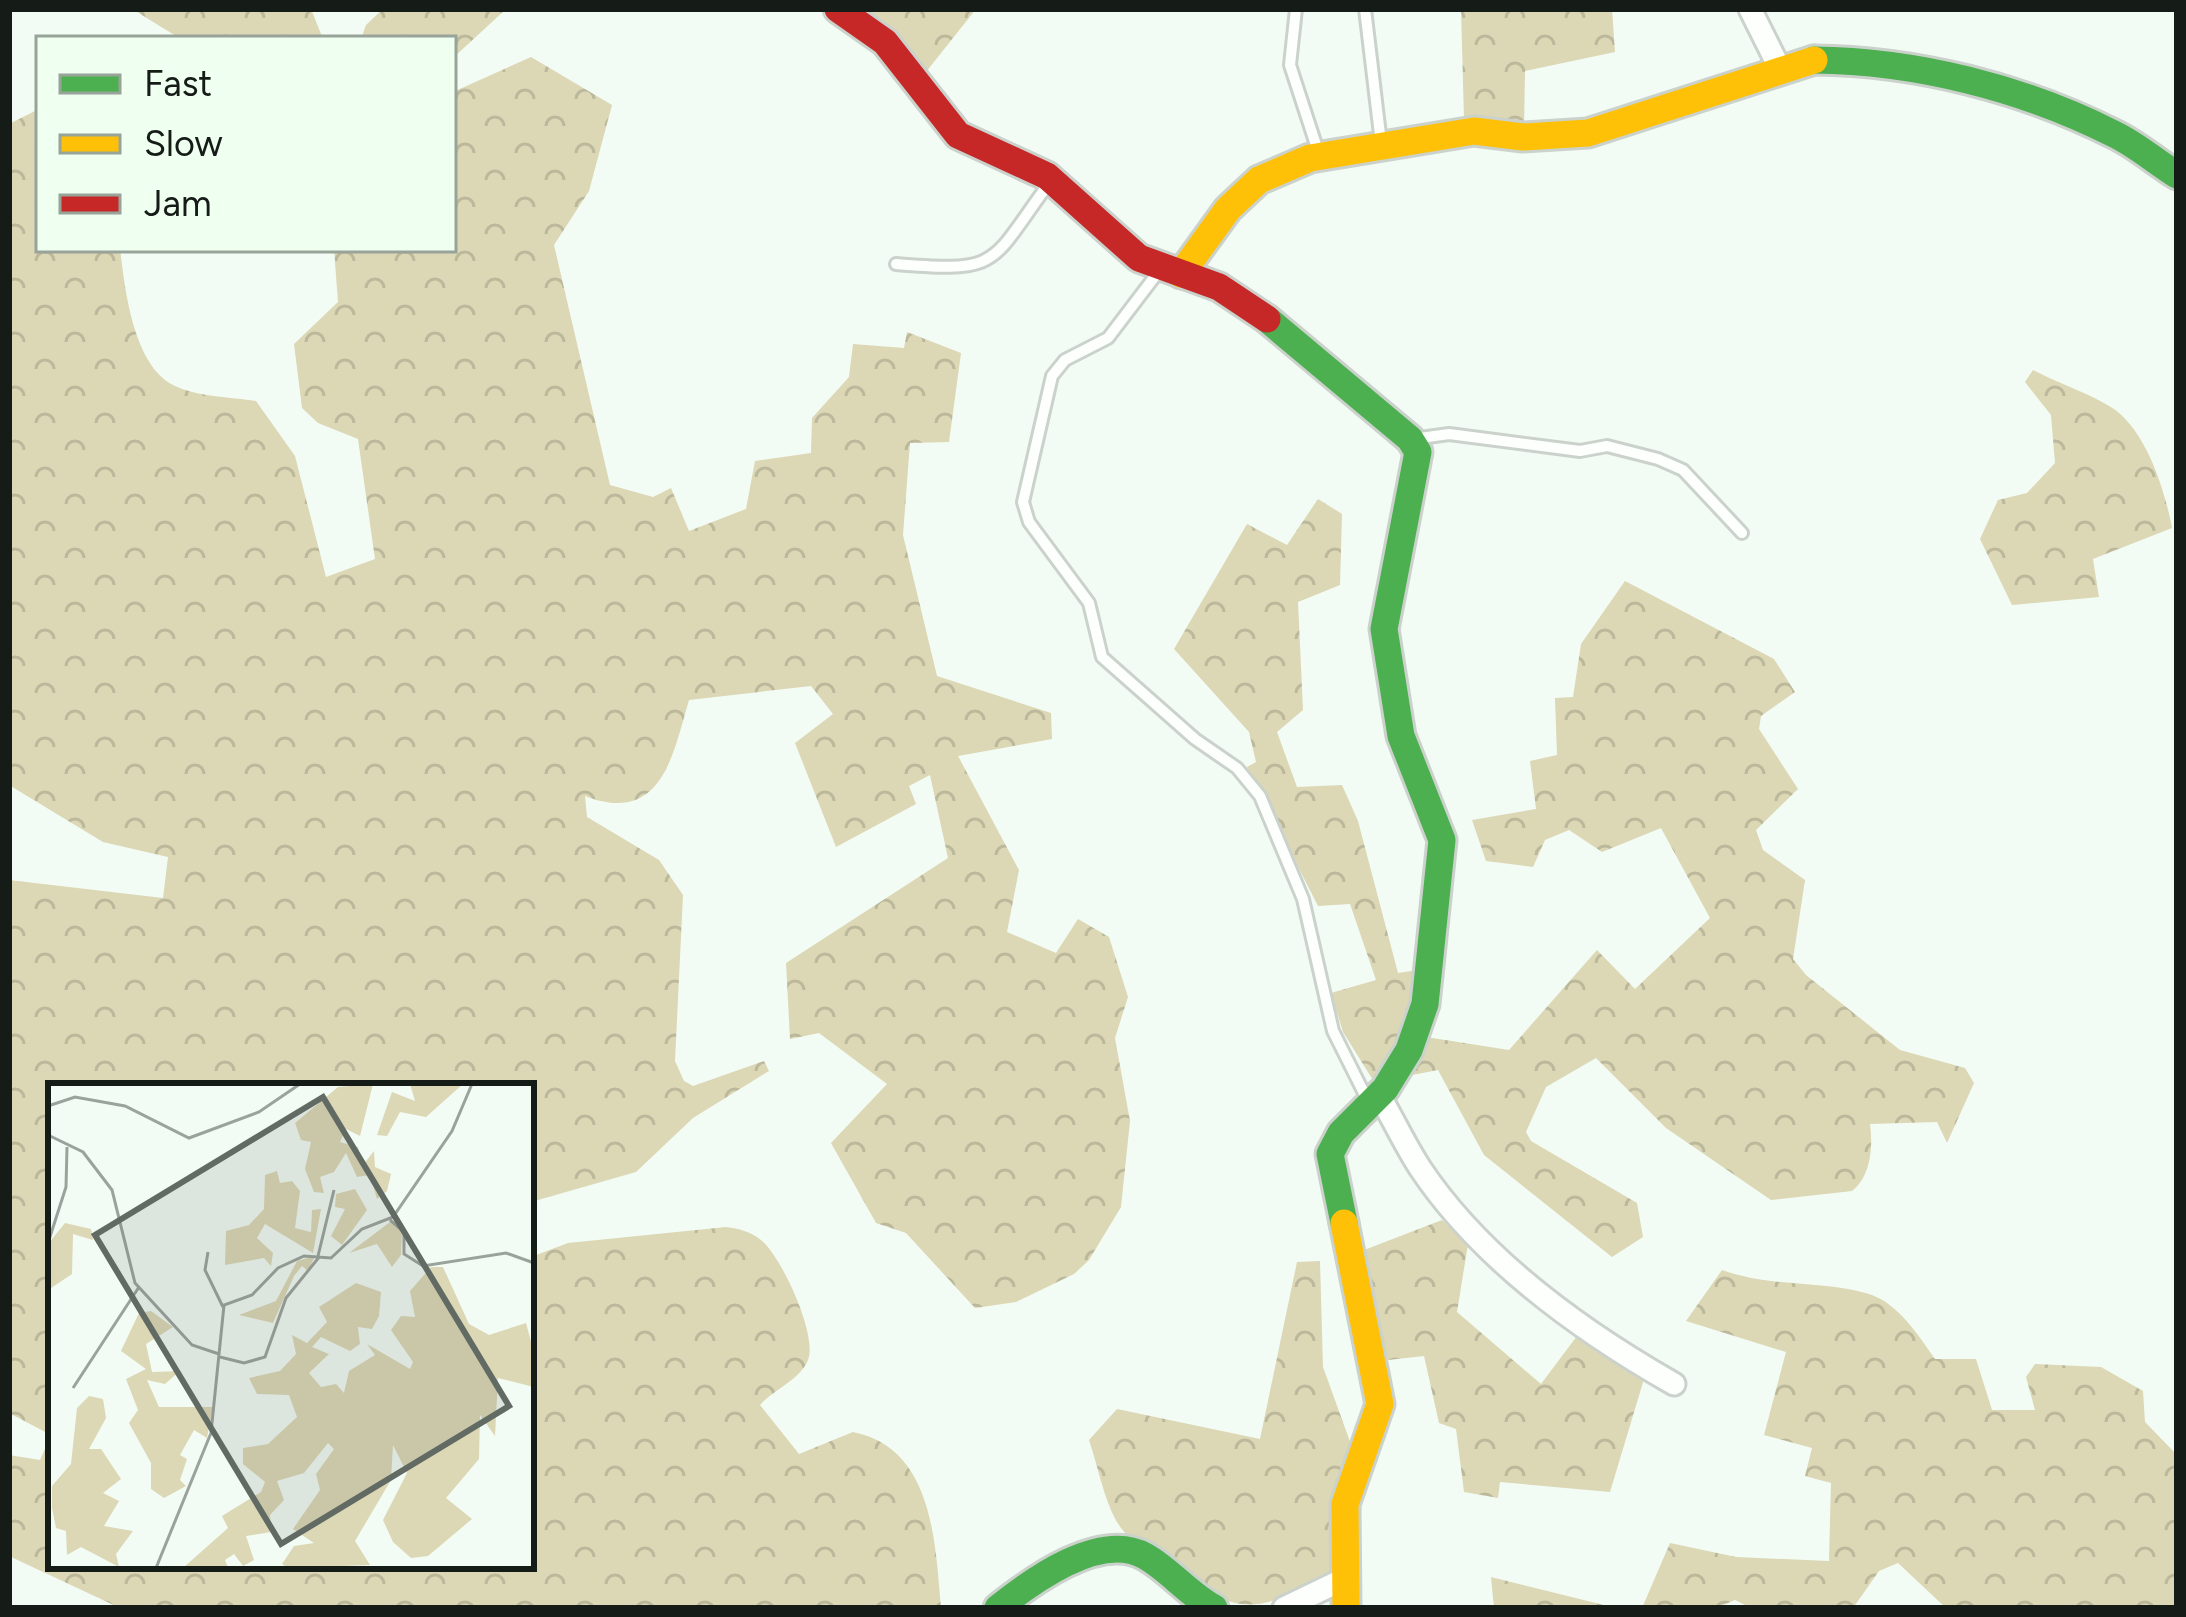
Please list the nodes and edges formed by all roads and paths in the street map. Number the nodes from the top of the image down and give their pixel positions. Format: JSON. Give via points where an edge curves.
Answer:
{"nodes":[{"id":1,"x":838,"y":9,"type":"edge"},
{"id":2,"x":1296,"y":9,"type":"edge"},
{"id":3,"x":1365,"y":9,"type":"edge"},
{"id":4,"x":1750,"y":9,"type":"edge"},
{"id":5,"x":1778,"y":68,"type":"junction"},
{"id":6,"x":1382,"y":144,"type":"junction"},
{"id":7,"x":1319,"y":155,"type":"junction"},
{"id":8,"x":2177,"y":175,"type":"edge"},
{"id":9,"x":1052,"y":179,"type":"junction"},
{"id":10,"x":896,"y":264,"type":"dead end"},
{"id":11,"x":1171,"y":271,"type":"junction"},
{"id":12,"x":1410,"y":439,"type":"junction"},
{"id":13,"x":1742,"y":533,"type":"dead end"},
{"id":14,"x":1375,"y":1100,"type":"junction"},
{"id":15,"x":1674,"y":1384,"type":"dead end"},
{"id":16,"x":1344,"y":1594,"type":"edge"},
{"id":17,"x":998,"y":1608,"type":"edge"},
{"id":18,"x":1214,"y":1608,"type":"edge"},
{"id":19,"x":1284,"y":1608,"type":"edge"}],
"edges":[{"from":1,"to":9,"type":"street","via":[[885,42],[958,135]]},
{"from":2,"to":7,"type":"lane","via":[[1290,65]]},
{"from":3,"to":6,"type":"lane"},
{"from":4,"to":5,"type":"street"},
{"from":5,"to":6,"type":"street","via":[[1588,133],[1474,131]]},
{"from":5,"to":8,"type":"street","via":[[1844,61],[2006,90],[2110,131]]},
{"from":6,"to":7,"type":"street"},
{"from":7,"to":11,"type":"street","via":[[1258,180]]},
{"from":9,"to":10,"type":"lane","via":[[987,262],[967,269]]},
{"from":9,"to":11,"type":"street","via":[[1117,239]]},
{"from":11,"to":12,"type":"street","via":[[1219,287],[1268,319]]},
{"from":11,"to":14,"type":"lane","via":[[1108,338],[1052,376],[1022,495],[1026,516],[1088,603],[1102,657],[1237,769],[1264,803],[1303,899],[1333,1031]]},
{"from":12,"to":13,"type":"lane","via":[[1449,434],[1580,451],[1607,446],[1658,459],[1683,470]]},
{"from":12,"to":14,"type":"street","via":[[1418,467],[1384,629],[1401,736],[1442,847],[1425,1004],[1408,1050]]},
{"from":14,"to":15,"type":"street","via":[[1474,1232],[1583,1326]]},
{"from":14,"to":16,"type":"street","via":[[1341,1133],[1329,1162],[1380,1404],[1346,1504]]},
{"from":16,"to":19,"type":"street"},
{"from":17,"to":18,"type":"street","via":[[1096,1551],[1117,1547],[1145,1555]]}]}
